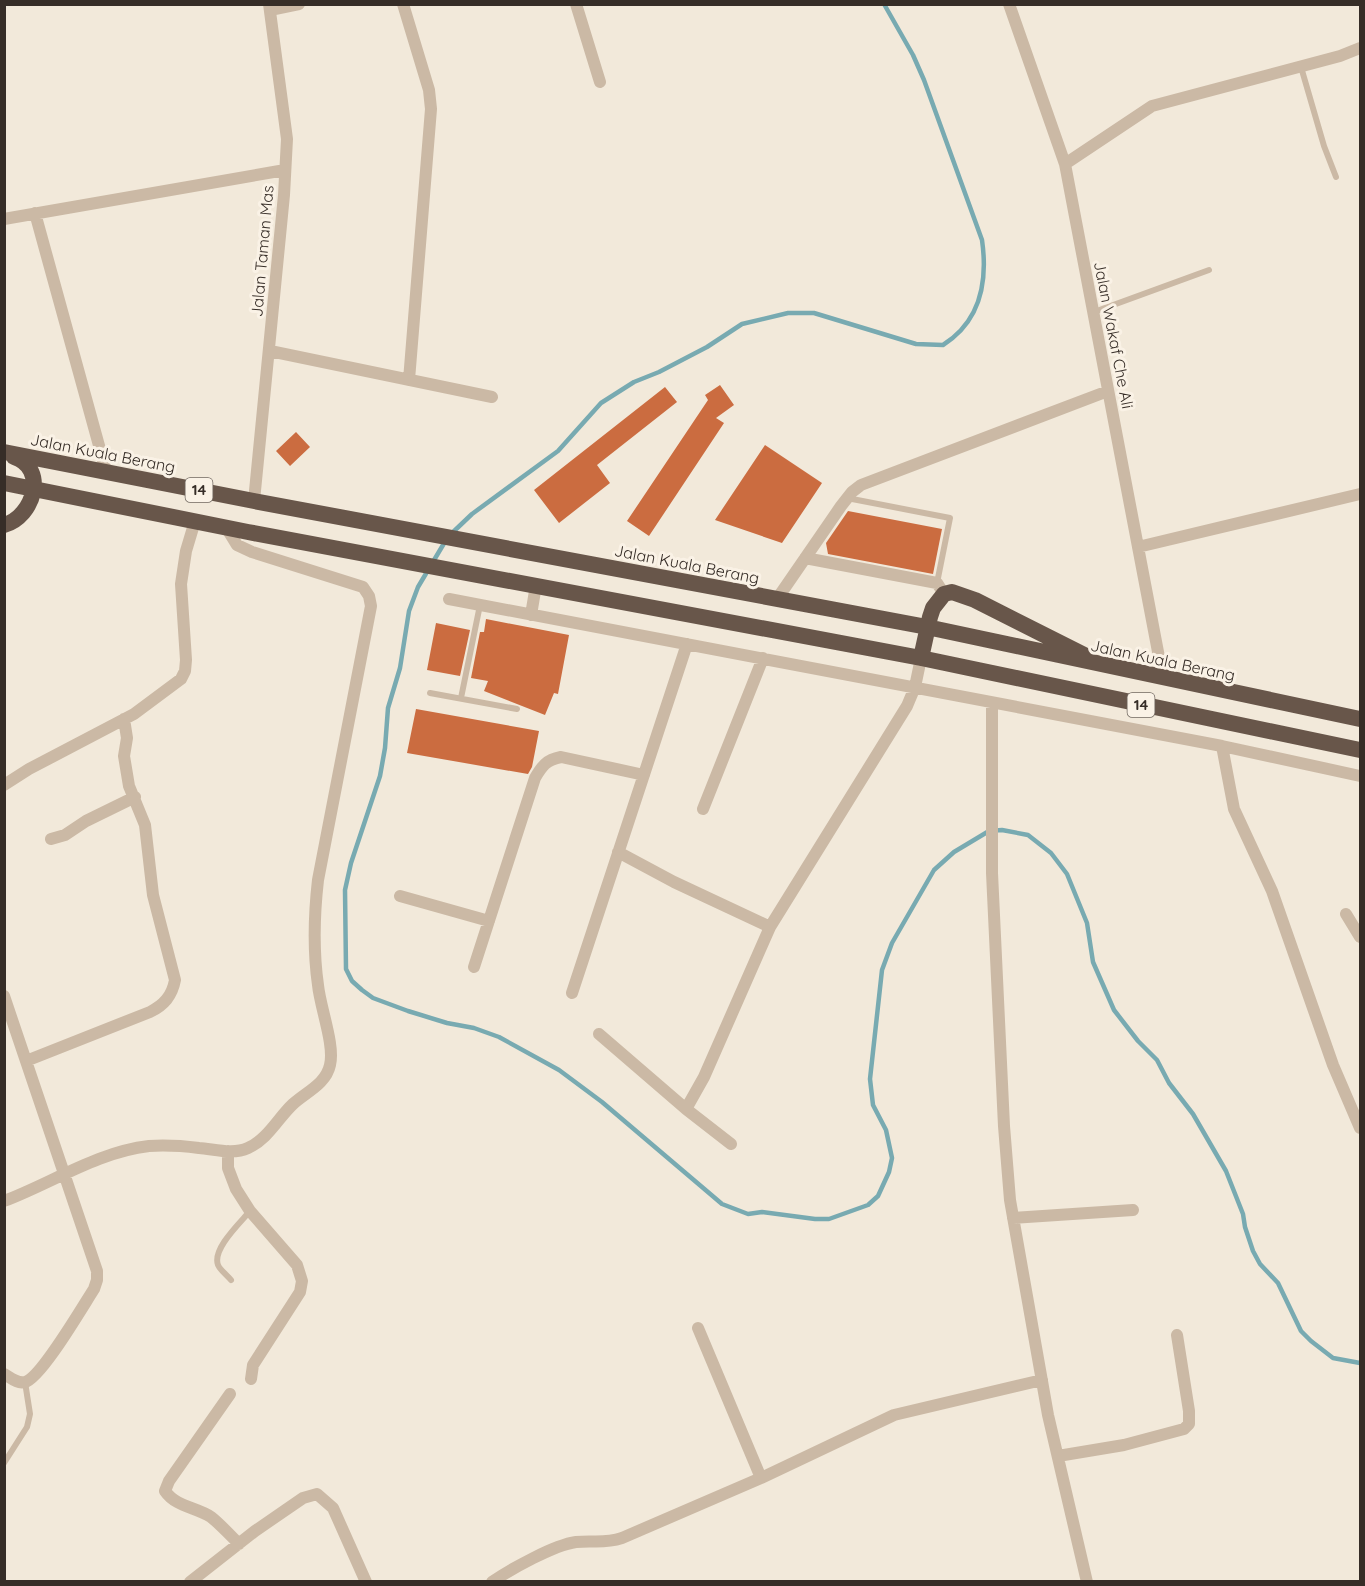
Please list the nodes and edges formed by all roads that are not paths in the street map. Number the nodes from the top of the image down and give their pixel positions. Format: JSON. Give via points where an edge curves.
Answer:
{"nodes":[{"id":1,"x":299,"y":4,"type":"edge"},
{"id":2,"x":403,"y":4,"type":"edge"},
{"id":3,"x":576,"y":4,"type":"edge"},
{"id":4,"x":1009,"y":4,"type":"edge"},
{"id":5,"x":269,"y":7,"type":"edge"},
{"id":6,"x":1360,"y":48,"type":"edge"},
{"id":7,"x":1301,"y":67,"type":"junction"},
{"id":8,"x":600,"y":82,"type":"dead end"},
{"id":9,"x":1065,"y":164,"type":"junction"},
{"id":10,"x":285,"y":170,"type":"junction"},
{"id":11,"x":1336,"y":177,"type":"dead end"},
{"id":12,"x":35,"y":213,"type":"junction"},
{"id":13,"x":4,"y":219,"type":"edge"},
{"id":14,"x":1209,"y":270,"type":"dead end"},
{"id":15,"x":1093,"y":313,"type":"junction"},
{"id":16,"x":270,"y":351,"type":"junction"},
{"id":17,"x":409,"y":380,"type":"junction"},
{"id":18,"x":1108,"y":391,"type":"junction"},
{"id":19,"x":492,"y":398,"type":"dead end"},
{"id":20,"x":4,"y":453,"type":"edge"},
{"id":21,"x":106,"y":471,"type":"junction"},
{"id":22,"x":4,"y":483,"type":"edge"},
{"id":23,"x":33,"y":489,"type":"junction"},
{"id":24,"x":1360,"y":494,"type":"edge"},
{"id":25,"x":847,"y":498,"type":"junction"},
{"id":26,"x":254,"y":501,"type":"junction"},
{"id":27,"x":195,"y":521,"type":"junction"},
{"id":28,"x":4,"y":525,"type":"edge"},
{"id":29,"x":226,"y":527,"type":"junction"},
{"id":30,"x":1138,"y":547,"type":"junction"},
{"id":31,"x":806,"y":558,"type":"junction"},
{"id":32,"x":536,"y":585,"type":"junction"},
{"id":33,"x":941,"y":588,"type":"junction"},
{"id":34,"x":449,"y":599,"type":"dead end"},
{"id":35,"x":777,"y":599,"type":"junction"},
{"id":36,"x":480,"y":605,"type":"junction"},
{"id":37,"x":531,"y":615,"type":"junction"},
{"id":38,"x":927,"y":627,"type":"junction"},
{"id":39,"x":687,"y":644,"type":"junction"},
{"id":40,"x":763,"y":658,"type":"junction"},
{"id":41,"x":921,"y":658,"type":"junction"},
{"id":42,"x":1106,"y":666,"type":"junction"},
{"id":43,"x":1163,"y":678,"type":"junction"},
{"id":44,"x":915,"y":687,"type":"junction"},
{"id":45,"x":430,"y":693,"type":"dead end"},
{"id":46,"x":461,"y":698,"type":"junction"},
{"id":47,"x":992,"y":704,"type":"junction"},
{"id":48,"x":517,"y":709,"type":"dead end"},
{"id":49,"x":1360,"y":718,"type":"edge"},
{"id":50,"x":124,"y":719,"type":"junction"},
{"id":51,"x":1222,"y":746,"type":"junction"},
{"id":52,"x":1360,"y":750,"type":"edge"},
{"id":53,"x":644,"y":775,"type":"junction"},
{"id":54,"x":1360,"y":777,"type":"edge"},
{"id":55,"x":4,"y":785,"type":"edge"},
{"id":56,"x":135,"y":797,"type":"junction"},
{"id":57,"x":703,"y":809,"type":"dead end"},
{"id":58,"x":51,"y":838,"type":"dead end"},
{"id":59,"x":618,"y":852,"type":"junction"},
{"id":60,"x":400,"y":896,"type":"dead end"},
{"id":61,"x":1346,"y":914,"type":"dead end"},
{"id":62,"x":489,"y":921,"type":"junction"},
{"id":63,"x":770,"y":927,"type":"junction"},
{"id":64,"x":1360,"y":937,"type":"edge"},
{"id":65,"x":474,"y":967,"type":"dead end"},
{"id":66,"x":572,"y":993,"type":"dead end"},
{"id":67,"x":4,"y":996,"type":"edge"},
{"id":68,"x":599,"y":1034,"type":"dead end"},
{"id":69,"x":27,"y":1061,"type":"junction"},
{"id":70,"x":686,"y":1109,"type":"junction"},
{"id":71,"x":1360,"y":1128,"type":"edge"},
{"id":72,"x":730,"y":1144,"type":"dead end"},
{"id":73,"x":228,"y":1151,"type":"junction"},
{"id":74,"x":64,"y":1173,"type":"junction"},
{"id":75,"x":4,"y":1201,"type":"edge"},
{"id":76,"x":1133,"y":1210,"type":"dead end"},
{"id":77,"x":250,"y":1211,"type":"junction"},
{"id":78,"x":1013,"y":1218,"type":"junction"},
{"id":79,"x":231,"y":1280,"type":"dead end"},
{"id":80,"x":698,"y":1328,"type":"dead end"},
{"id":81,"x":1177,"y":1335,"type":"dead end"},
{"id":82,"x":4,"y":1374,"type":"edge"},
{"id":83,"x":251,"y":1379,"type":"dead end"},
{"id":84,"x":1042,"y":1380,"type":"junction"},
{"id":85,"x":25,"y":1382,"type":"junction"},
{"id":86,"x":230,"y":1394,"type":"dead end"},
{"id":87,"x":1058,"y":1456,"type":"junction"},
{"id":88,"x":4,"y":1462,"type":"edge"},
{"id":89,"x":761,"y":1478,"type":"junction"},
{"id":90,"x":238,"y":1544,"type":"junction"},
{"id":91,"x":189,"y":1581,"type":"edge"},
{"id":92,"x":366,"y":1581,"type":"edge"},
{"id":93,"x":492,"y":1581,"type":"edge"},
{"id":94,"x":1087,"y":1581,"type":"edge"}],
"edges":[{"from":1,"to":5,"type":"street"},
{"from":2,"to":17,"type":"street","via":[[431,109]]},
{"from":3,"to":8,"type":"street"},
{"from":4,"to":9,"type":"street","name":"Jalan Wakaf Che Ali"},
{"from":5,"to":10,"type":"street","name":"Jalan Taman Mas","via":[[287,139]]},
{"from":6,"to":7,"type":"street"},
{"from":7,"to":9,"type":"street","via":[[1152,106]]},
{"from":7,"to":11,"type":"lane"},
{"from":9,"to":15,"type":"street","name":"Jalan Wakaf Che Ali"},
{"from":10,"to":12,"type":"street"},
{"from":10,"to":16,"type":"street","name":"Jalan Taman Mas"},
{"from":12,"to":13,"type":"street"},
{"from":12,"to":21,"type":"street"},
{"from":14,"to":15,"type":"lane"},
{"from":15,"to":18,"type":"street","name":"Jalan Wakaf Che Ali"},
{"from":16,"to":17,"type":"street"},
{"from":16,"to":26,"type":"street","name":"Jalan Taman Mas"},
{"from":17,"to":19,"type":"street"},
{"from":18,"to":25,"type":"street","via":[[873,480]]},
{"from":18,"to":30,"type":"street","name":"Jalan Wakaf Che Ali"},
{"from":20,"to":21,"type":"highway","name":"Jalan Kuala Berang","number":"14"},
{"from":20,"to":23,"type":"highway","via":[[29,467]]},
{"from":21,"to":26,"type":"highway","name":"Jalan Kuala Berang","number":"14"},
{"from":22,"to":23,"type":"highway","number":"14"},
{"from":23,"to":27,"type":"highway","number":"14"},
{"from":23,"to":28,"type":"highway","via":[[21,516]]},
{"from":24,"to":30,"type":"street"},
{"from":25,"to":31,"type":"street"},
{"from":25,"to":33,"type":"lane","via":[[950,518]]},
{"from":26,"to":35,"type":"highway","name":"Jalan Kuala Berang","number":"14"},
{"from":27,"to":29,"type":"highway","number":"14"},
{"from":27,"to":50,"type":"street","via":[[181,584],[185,671],[182,679]]},
{"from":29,"to":32,"type":"highway","number":"14"},
{"from":29,"to":73,"type":"street","via":[[237,545],[252,552],[363,587],[371,606],[315,914],[318,987],[330,1066],[325,1077],[250,1148]]},
{"from":30,"to":43,"type":"street","name":"Jalan Wakaf Che Ali"},
{"from":31,"to":33,"type":"street"},
{"from":31,"to":35,"type":"street"},
{"from":32,"to":37,"type":"street"},
{"from":32,"to":41,"type":"highway","number":"14"},
{"from":33,"to":38,"type":"highway"},
{"from":33,"to":42,"type":"highway","via":[[964,595]]},
{"from":34,"to":36,"type":"street"},
{"from":35,"to":38,"type":"highway","name":"Jalan Kuala Berang","number":"14"},
{"from":36,"to":37,"type":"street"},
{"from":36,"to":46,"type":"lane"},
{"from":37,"to":39,"type":"street"},
{"from":38,"to":41,"type":"highway"},
{"from":38,"to":42,"type":"highway","name":"Jalan Kuala Berang","number":"14"},
{"from":39,"to":40,"type":"street"},
{"from":39,"to":53,"type":"street"},
{"from":40,"to":44,"type":"street"},
{"from":40,"to":57,"type":"street"},
{"from":41,"to":44,"type":"street"},
{"from":41,"to":52,"type":"highway","number":"14"},
{"from":42,"to":43,"type":"highway","name":"Jalan Kuala Berang","number":"14"},
{"from":43,"to":49,"type":"highway","name":"Jalan Kuala Berang","number":"14"},
{"from":44,"to":47,"type":"street"},
{"from":44,"to":63,"type":"street"},
{"from":45,"to":46,"type":"lane"},
{"from":46,"to":48,"type":"lane"},
{"from":47,"to":51,"type":"street"},
{"from":47,"to":78,"type":"street","via":[[992,873],[1004,1126]]},
{"from":50,"to":55,"type":"street"},
{"from":50,"to":56,"type":"street","via":[[124,756]]},
{"from":51,"to":54,"type":"street"},
{"from":51,"to":71,"type":"street","via":[[1234,809],[1272,891],[1330,1058]]},
{"from":53,"to":59,"type":"street"},
{"from":53,"to":62,"type":"street","via":[[561,757],[549,759],[536,778]]},
{"from":56,"to":58,"type":"street","via":[[65,835]]},
{"from":56,"to":69,"type":"street","via":[[145,825],[151,884],[174,989],[160,1007],[150,1012]]},
{"from":59,"to":63,"type":"street"},
{"from":59,"to":66,"type":"street"},
{"from":60,"to":62,"type":"street"},
{"from":61,"to":64,"type":"street"},
{"from":62,"to":65,"type":"street"},
{"from":63,"to":70,"type":"street"},
{"from":67,"to":69,"type":"street"},
{"from":68,"to":70,"type":"street"},
{"from":69,"to":74,"type":"street"},
{"from":70,"to":72,"type":"street"},
{"from":73,"to":74,"type":"street","via":[[151,1146],[121,1152]]},
{"from":73,"to":77,"type":"street","via":[[230,1176]]},
{"from":74,"to":75,"type":"street"},
{"from":74,"to":85,"type":"street","via":[[97,1280],[40,1371]]},
{"from":76,"to":78,"type":"street"},
{"from":77,"to":79,"type":"lane","via":[[218,1253],[218,1265]]},
{"from":77,"to":83,"type":"street","via":[[297,1265],[302,1281],[300,1292],[253,1365]]},
{"from":78,"to":84,"type":"street"},
{"from":80,"to":89,"type":"street"},
{"from":81,"to":87,"type":"street","via":[[1189,1424],[1184,1429],[1124,1446]]},
{"from":82,"to":85,"type":"street"},
{"from":84,"to":87,"type":"street"},
{"from":84,"to":89,"type":"street","via":[[894,1415]]},
{"from":85,"to":88,"type":"lane","via":[[30,1413],[27,1427]]},
{"from":86,"to":90,"type":"street","via":[[165,1491],[188,1508],[212,1518]]},
{"from":87,"to":94,"type":"street"},
{"from":89,"to":93,"type":"street","via":[[622,1538],[561,1546]]},
{"from":90,"to":91,"type":"street"},
{"from":90,"to":92,"type":"street","via":[[303,1498],[317,1494],[333,1508]]}]}
